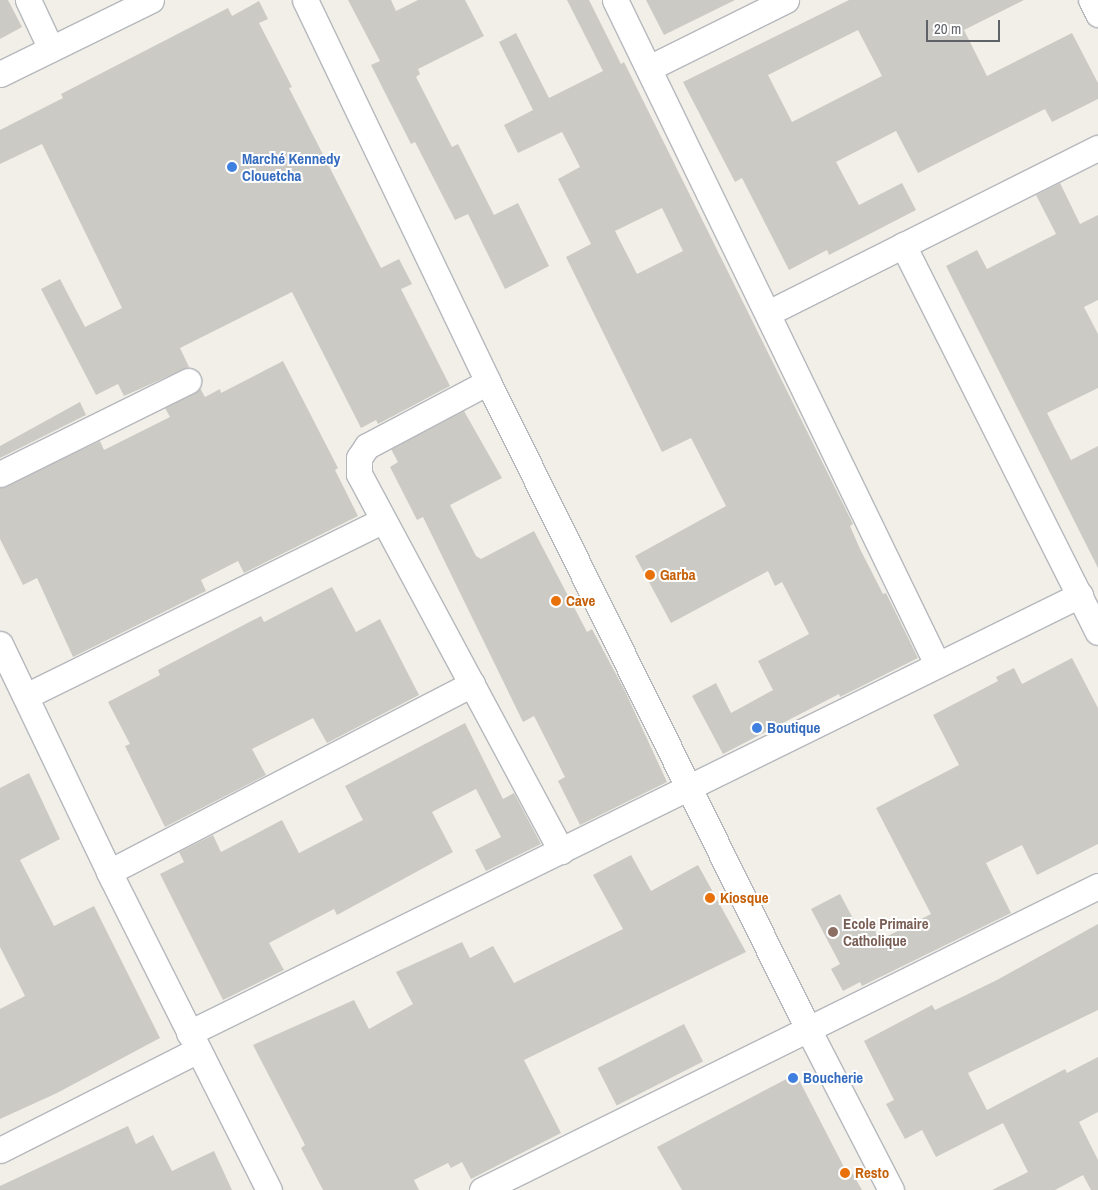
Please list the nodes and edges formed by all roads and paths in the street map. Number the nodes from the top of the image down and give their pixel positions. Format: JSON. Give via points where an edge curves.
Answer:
{"nodes":[{"id":1,"x":28,"y":0,"type":"edge"},
{"id":2,"x":151,"y":0,"type":"edge"},
{"id":3,"x":305,"y":0,"type":"edge"},
{"id":4,"x":615,"y":0,"type":"edge"},
{"id":5,"x":786,"y":0,"type":"edge"},
{"id":6,"x":1090,"y":0,"type":"edge"},
{"id":7,"x":1098,"y":14,"type":"edge"},
{"id":8,"x":52,"y":49,"type":"junction"},
{"id":9,"x":649,"y":68,"type":"junction"},
{"id":10,"x":0,"y":74,"type":"edge"},
{"id":11,"x":1098,"y":148,"type":"edge"},
{"id":12,"x":903,"y":244,"type":"junction"},
{"id":13,"x":768,"y":313,"type":"junction"},
{"id":14,"x":188,"y":381,"type":"dead end"},
{"id":15,"x":488,"y":382,"type":"junction"},
{"id":16,"x":0,"y":474,"type":"edge"},
{"id":17,"x":383,"y":520,"type":"junction"},
{"id":18,"x":1080,"y":595,"type":"junction"},
{"id":19,"x":1098,"y":632,"type":"edge"},
{"id":20,"x":0,"y":644,"type":"edge"},
{"id":21,"x":937,"y":664,"type":"junction"},
{"id":22,"x":472,"y":684,"type":"junction"},
{"id":23,"x":26,"y":696,"type":"junction"},
{"id":24,"x":689,"y":789,"type":"junction"},
{"id":25,"x":561,"y":851,"type":"junction"},
{"id":26,"x":109,"y":872,"type":"junction"},
{"id":27,"x":1098,"y":886,"type":"edge"},
{"id":28,"x":808,"y":1029,"type":"junction"},
{"id":29,"x":193,"y":1041,"type":"junction"},
{"id":30,"x":0,"y":1150,"type":"edge"},
{"id":31,"x":269,"y":1190,"type":"edge"},
{"id":32,"x":482,"y":1190,"type":"edge"},
{"id":33,"x":891,"y":1190,"type":"edge"}],
"edges":[{"from":1,"to":8,"type":"street"},
{"from":2,"to":8,"type":"street"},
{"from":3,"to":15,"type":"street"},
{"from":4,"to":9,"type":"street"},
{"from":5,"to":9,"type":"street"},
{"from":6,"to":7,"type":"street"},
{"from":8,"to":10,"type":"street"},
{"from":9,"to":13,"type":"street"},
{"from":11,"to":12,"type":"street"},
{"from":12,"to":13,"type":"street"},
{"from":12,"to":18,"type":"street"},
{"from":13,"to":21,"type":"street"},
{"from":14,"to":16,"type":"street"},
{"from":15,"to":17,"type":"street","via":[[367,446],[359,458],[359,474]]},
{"from":15,"to":24,"type":"street"},
{"from":17,"to":22,"type":"street"},
{"from":17,"to":23,"type":"street"},
{"from":18,"to":19,"type":"street"},
{"from":18,"to":21,"type":"street"},
{"from":20,"to":23,"type":"street"},
{"from":21,"to":24,"type":"street"},
{"from":22,"to":25,"type":"street"},
{"from":22,"to":26,"type":"street"},
{"from":23,"to":26,"type":"street"},
{"from":24,"to":25,"type":"street"},
{"from":24,"to":28,"type":"street"},
{"from":25,"to":29,"type":"street"},
{"from":26,"to":29,"type":"street"},
{"from":27,"to":28,"type":"street"},
{"from":28,"to":32,"type":"street"},
{"from":28,"to":33,"type":"street"},
{"from":29,"to":30,"type":"street"},
{"from":29,"to":31,"type":"street"}]}
